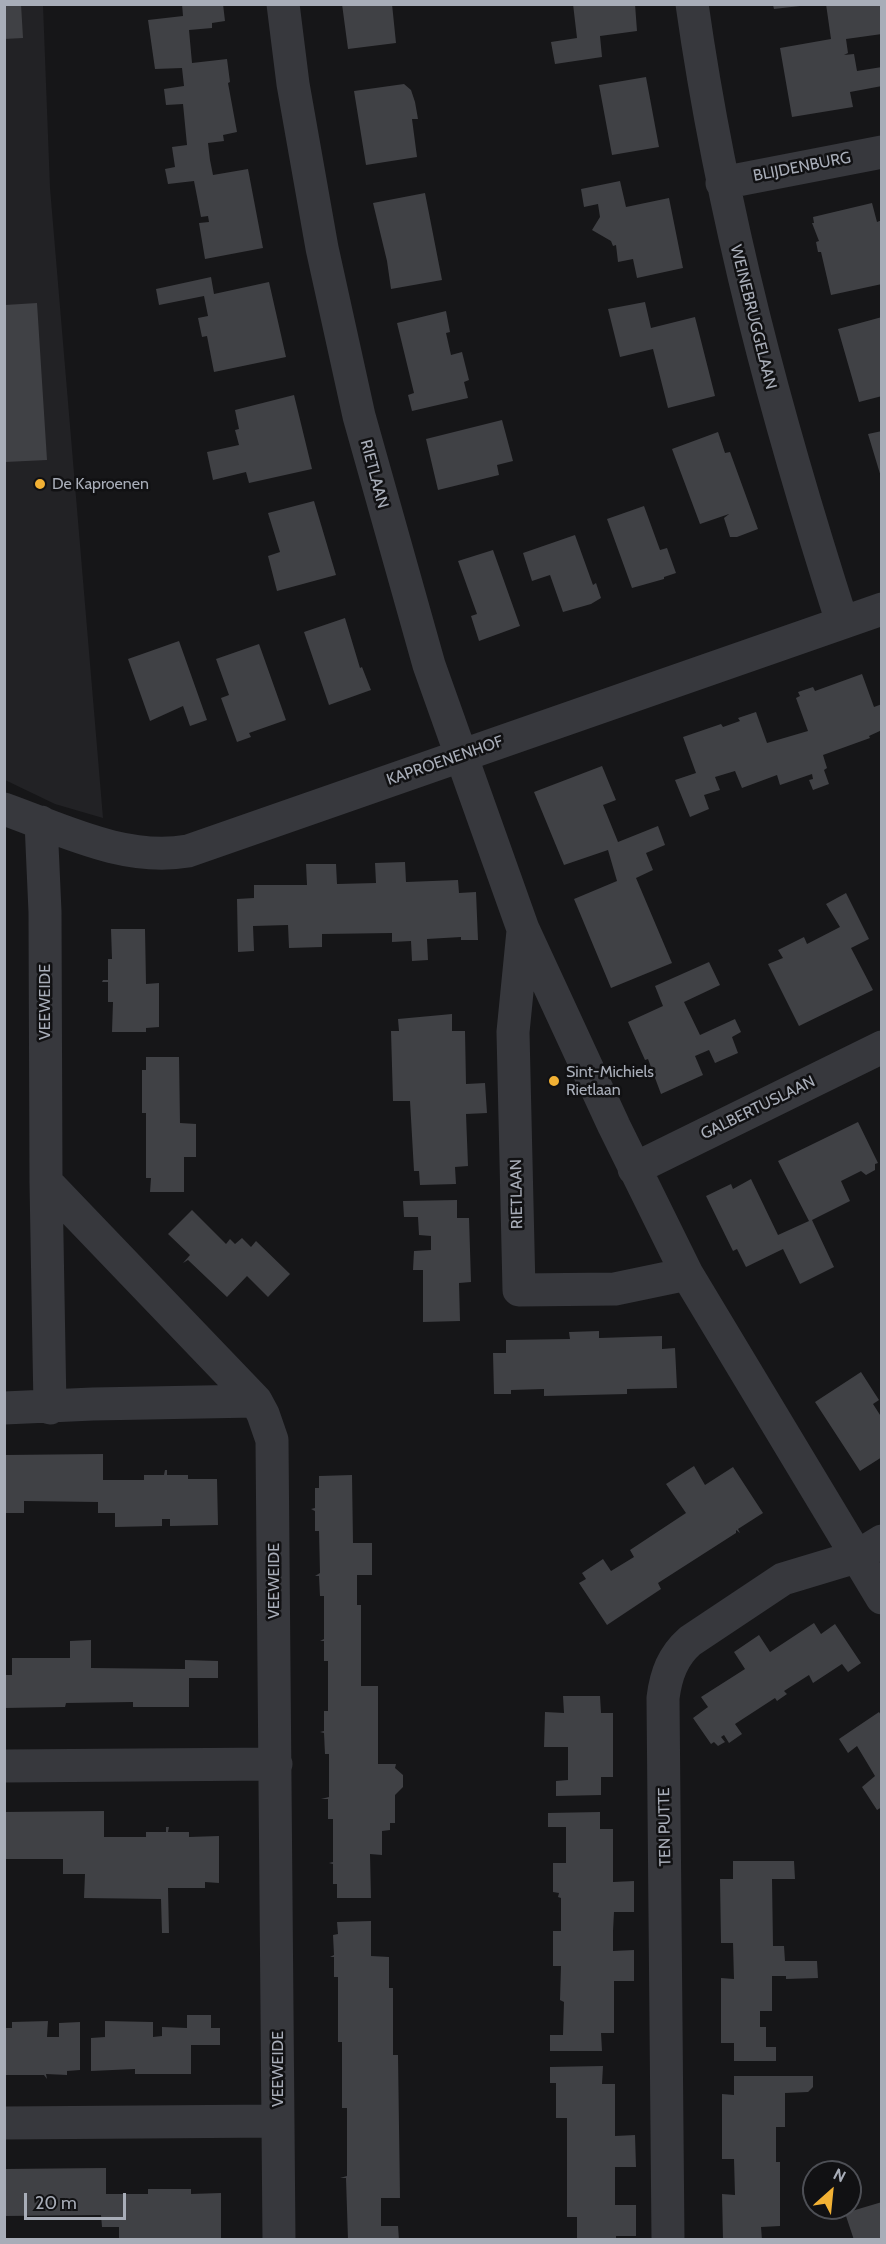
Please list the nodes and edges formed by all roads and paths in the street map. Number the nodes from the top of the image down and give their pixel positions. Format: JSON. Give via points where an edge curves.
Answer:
{"nodes":[{"id":1,"x":283,"y":4,"type":"edge"},
{"id":2,"x":692,"y":4,"type":"edge"},
{"id":3,"x":882,"y":152,"type":"edge"},
{"id":4,"x":722,"y":183,"type":"junction"},
{"id":5,"x":882,"y":609,"type":"edge"},
{"id":6,"x":842,"y":622,"type":"junction"},
{"id":7,"x":460,"y":756,"type":"junction"},
{"id":8,"x":4,"y":809,"type":"edge"},
{"id":9,"x":41,"y":822,"type":"junction"},
{"id":10,"x":524,"y":929,"type":"junction"},
{"id":11,"x":882,"y":1047,"type":"edge"},
{"id":12,"x":634,"y":1169,"type":"junction"},
{"id":13,"x":46,"y":1182,"type":"junction"},
{"id":14,"x":687,"y":1274,"type":"junction"},
{"id":15,"x":256,"y":1401,"type":"junction"},
{"id":16,"x":4,"y":1408,"type":"edge"},
{"id":17,"x":50,"y":1408,"type":"junction"},
{"id":18,"x":869,"y":1549,"type":"edge"},
{"id":19,"x":882,"y":1598,"type":"edge"},
{"id":20,"x":276,"y":1764,"type":"junction"},
{"id":21,"x":4,"y":1766,"type":"edge"},
{"id":22,"x":278,"y":2121,"type":"junction"},
{"id":23,"x":4,"y":2123,"type":"edge"},
{"id":24,"x":279,"y":2240,"type":"edge"},
{"id":25,"x":668,"y":2240,"type":"edge"}],
"edges":[{"from":1,"to":7,"type":"street","name":"RIETLAAN","via":[[318,225],[359,416],[426,654]]},
{"from":2,"to":4,"type":"street","name":"WEINEBRUGGELAAN"},
{"from":3,"to":4,"type":"street","name":"BLIJDENBURG"},
{"from":4,"to":6,"type":"street","name":"WEINEBRUGGELAAN","via":[[775,405]]},
{"from":5,"to":6,"type":"street","name":"KAPROENENHOF"},
{"from":6,"to":7,"type":"street","name":"KAPROENENHOF"},
{"from":7,"to":9,"type":"street","name":"KAPROENENHOF","via":[[173,854],[123,850]]},
{"from":7,"to":10,"type":"street","name":"RIETLAAN"},
{"from":8,"to":9,"type":"street","name":"KAPROENENHOF"},
{"from":9,"to":13,"type":"street","name":"VEEWEIDE"},
{"from":10,"to":12,"type":"street","name":"RIETLAAN"},
{"from":10,"to":14,"type":"street","name":"RIETLAAN","via":[[513,1032],[519,1290],[615,1289]]},
{"from":11,"to":12,"type":"street","name":"GALBERTUSLAAN"},
{"from":12,"to":14,"type":"street","name":"RIETLAAN"},
{"from":13,"to":15,"type":"street","name":"VEEWEIDE"},
{"from":13,"to":17,"type":"street","name":"VEEWEIDE"},
{"from":14,"to":18,"type":"street","name":"RIETLAAN"},
{"from":15,"to":17,"type":"street"},
{"from":15,"to":20,"type":"street","name":"VEEWEIDE","via":[[270,1430],[273,1459]]},
{"from":16,"to":17,"type":"street"},
{"from":18,"to":19,"type":"street","name":"RIETLAAN"},
{"from":18,"to":25,"type":"street","name":"TEN PUTTE","via":[[783,1579],[690,1641],[678,1653],[667,1675],[663,1698]]},
{"from":20,"to":21,"type":"street"},
{"from":20,"to":22,"type":"street","name":"VEEWEIDE"},
{"from":22,"to":23,"type":"street","name":"VEEWEIDE"},
{"from":22,"to":24,"type":"street","name":"VEEWEIDE"}]}
